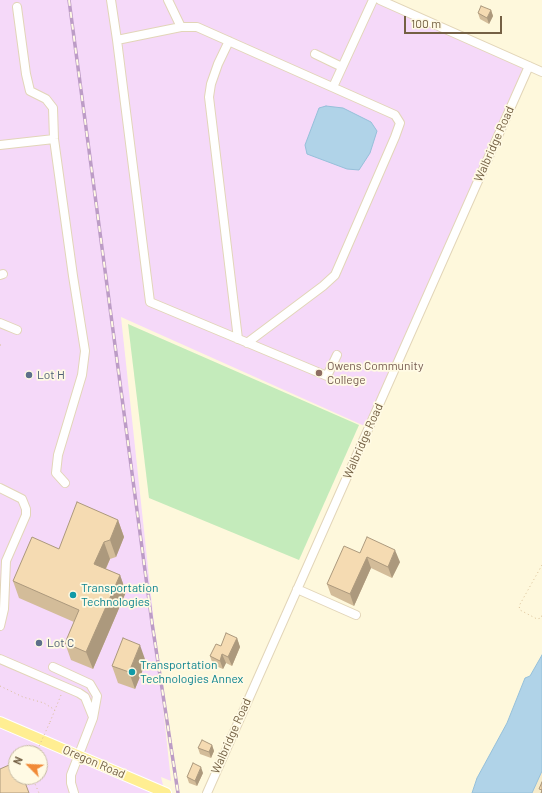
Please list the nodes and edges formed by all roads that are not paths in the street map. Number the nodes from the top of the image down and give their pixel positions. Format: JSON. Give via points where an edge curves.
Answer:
{"nodes":[{"id":1,"x":111,"y":0,"type":"edge"},
{"id":2,"x":168,"y":0,"type":"edge"},
{"id":3,"x":372,"y":0,"type":"edge"},
{"id":4,"x":380,"y":0,"type":"edge"},
{"id":5,"x":18,"y":7,"type":"dead end"},
{"id":6,"x":181,"y":27,"type":"junction"},
{"id":7,"x":117,"y":40,"type":"junction"},
{"id":8,"x":230,"y":41,"type":"junction"},
{"id":9,"x":315,"y":54,"type":"dead end"},
{"id":10,"x":529,"y":66,"type":"junction"},
{"id":11,"x":342,"y":67,"type":"junction"},
{"id":12,"x":542,"y":72,"type":"edge"},
{"id":13,"x":333,"y":87,"type":"junction"},
{"id":14,"x":54,"y":139,"type":"junction"},
{"id":15,"x":0,"y":145,"type":"edge"},
{"id":16,"x":0,"y":323,"type":"edge"},
{"id":17,"x":17,"y":330,"type":"dead end"},
{"id":18,"x":238,"y":339,"type":"junction"},
{"id":19,"x":247,"y":343,"type":"junction"},
{"id":20,"x":337,"y":355,"type":"dead end"},
{"id":21,"x":65,"y":483,"type":"dead end"},
{"id":22,"x":0,"y":488,"type":"edge"},
{"id":23,"x":297,"y":589,"type":"junction"},
{"id":24,"x":356,"y":615,"type":"dead end"},
{"id":25,"x":0,"y":626,"type":"edge"},
{"id":26,"x":0,"y":659,"type":"edge"},
{"id":27,"x":53,"y":667,"type":"dead end"},
{"id":28,"x":93,"y":718,"type":"junction"},
{"id":29,"x":0,"y":722,"type":"edge"},
{"id":30,"x":78,"y":755,"type":"junction"},
{"id":31,"x":74,"y":793,"type":"edge"},
{"id":32,"x":166,"y":793,"type":"edge"},
{"id":33,"x":207,"y":793,"type":"edge"}],
"edges":[{"from":1,"to":7,"type":"street"},
{"from":2,"to":6,"type":"street"},
{"from":3,"to":11,"type":"street"},
{"from":4,"to":10,"type":"street"},
{"from":5,"to":14,"type":"street","via":[[30,91],[46,99],[53,108]]},
{"from":6,"to":7,"type":"street"},
{"from":6,"to":8,"type":"street","via":[[197,27]]},
{"from":7,"to":18,"type":"street","via":[[150,302]]},
{"from":8,"to":13,"type":"street"},
{"from":8,"to":18,"type":"street","via":[[218,64],[209,97]]},
{"from":9,"to":11,"type":"street"},
{"from":10,"to":12,"type":"street"},
{"from":10,"to":23,"type":"street","name":"Walbridge Road"},
{"from":11,"to":13,"type":"street"},
{"from":13,"to":19,"type":"street","via":[[395,115],[400,123],[395,138],[335,274],[323,286]]},
{"from":14,"to":15,"type":"street"},
{"from":14,"to":21,"type":"street","via":[[85,351],[82,375],[58,455],[56,473]]},
{"from":16,"to":17,"type":"street"},
{"from":18,"to":19,"type":"street"},
{"from":19,"to":20,"type":"street","via":[[327,376]]},
{"from":22,"to":25,"type":"street","via":[[22,499],[26,515],[6,561],[4,609]]},
{"from":23,"to":24,"type":"street"},
{"from":23,"to":33,"type":"street","name":"Walbridge Road"},
{"from":26,"to":28,"type":"street","via":[[85,698]]},
{"from":27,"to":28,"type":"street","via":[[94,688],[97,702]]},
{"from":28,"to":30,"type":"street"},
{"from":29,"to":30,"type":"main road","name":"Oregon Road"},
{"from":30,"to":31,"type":"street","via":[[71,775]]},
{"from":30,"to":32,"type":"main road","name":"Oregon Road"}]}
